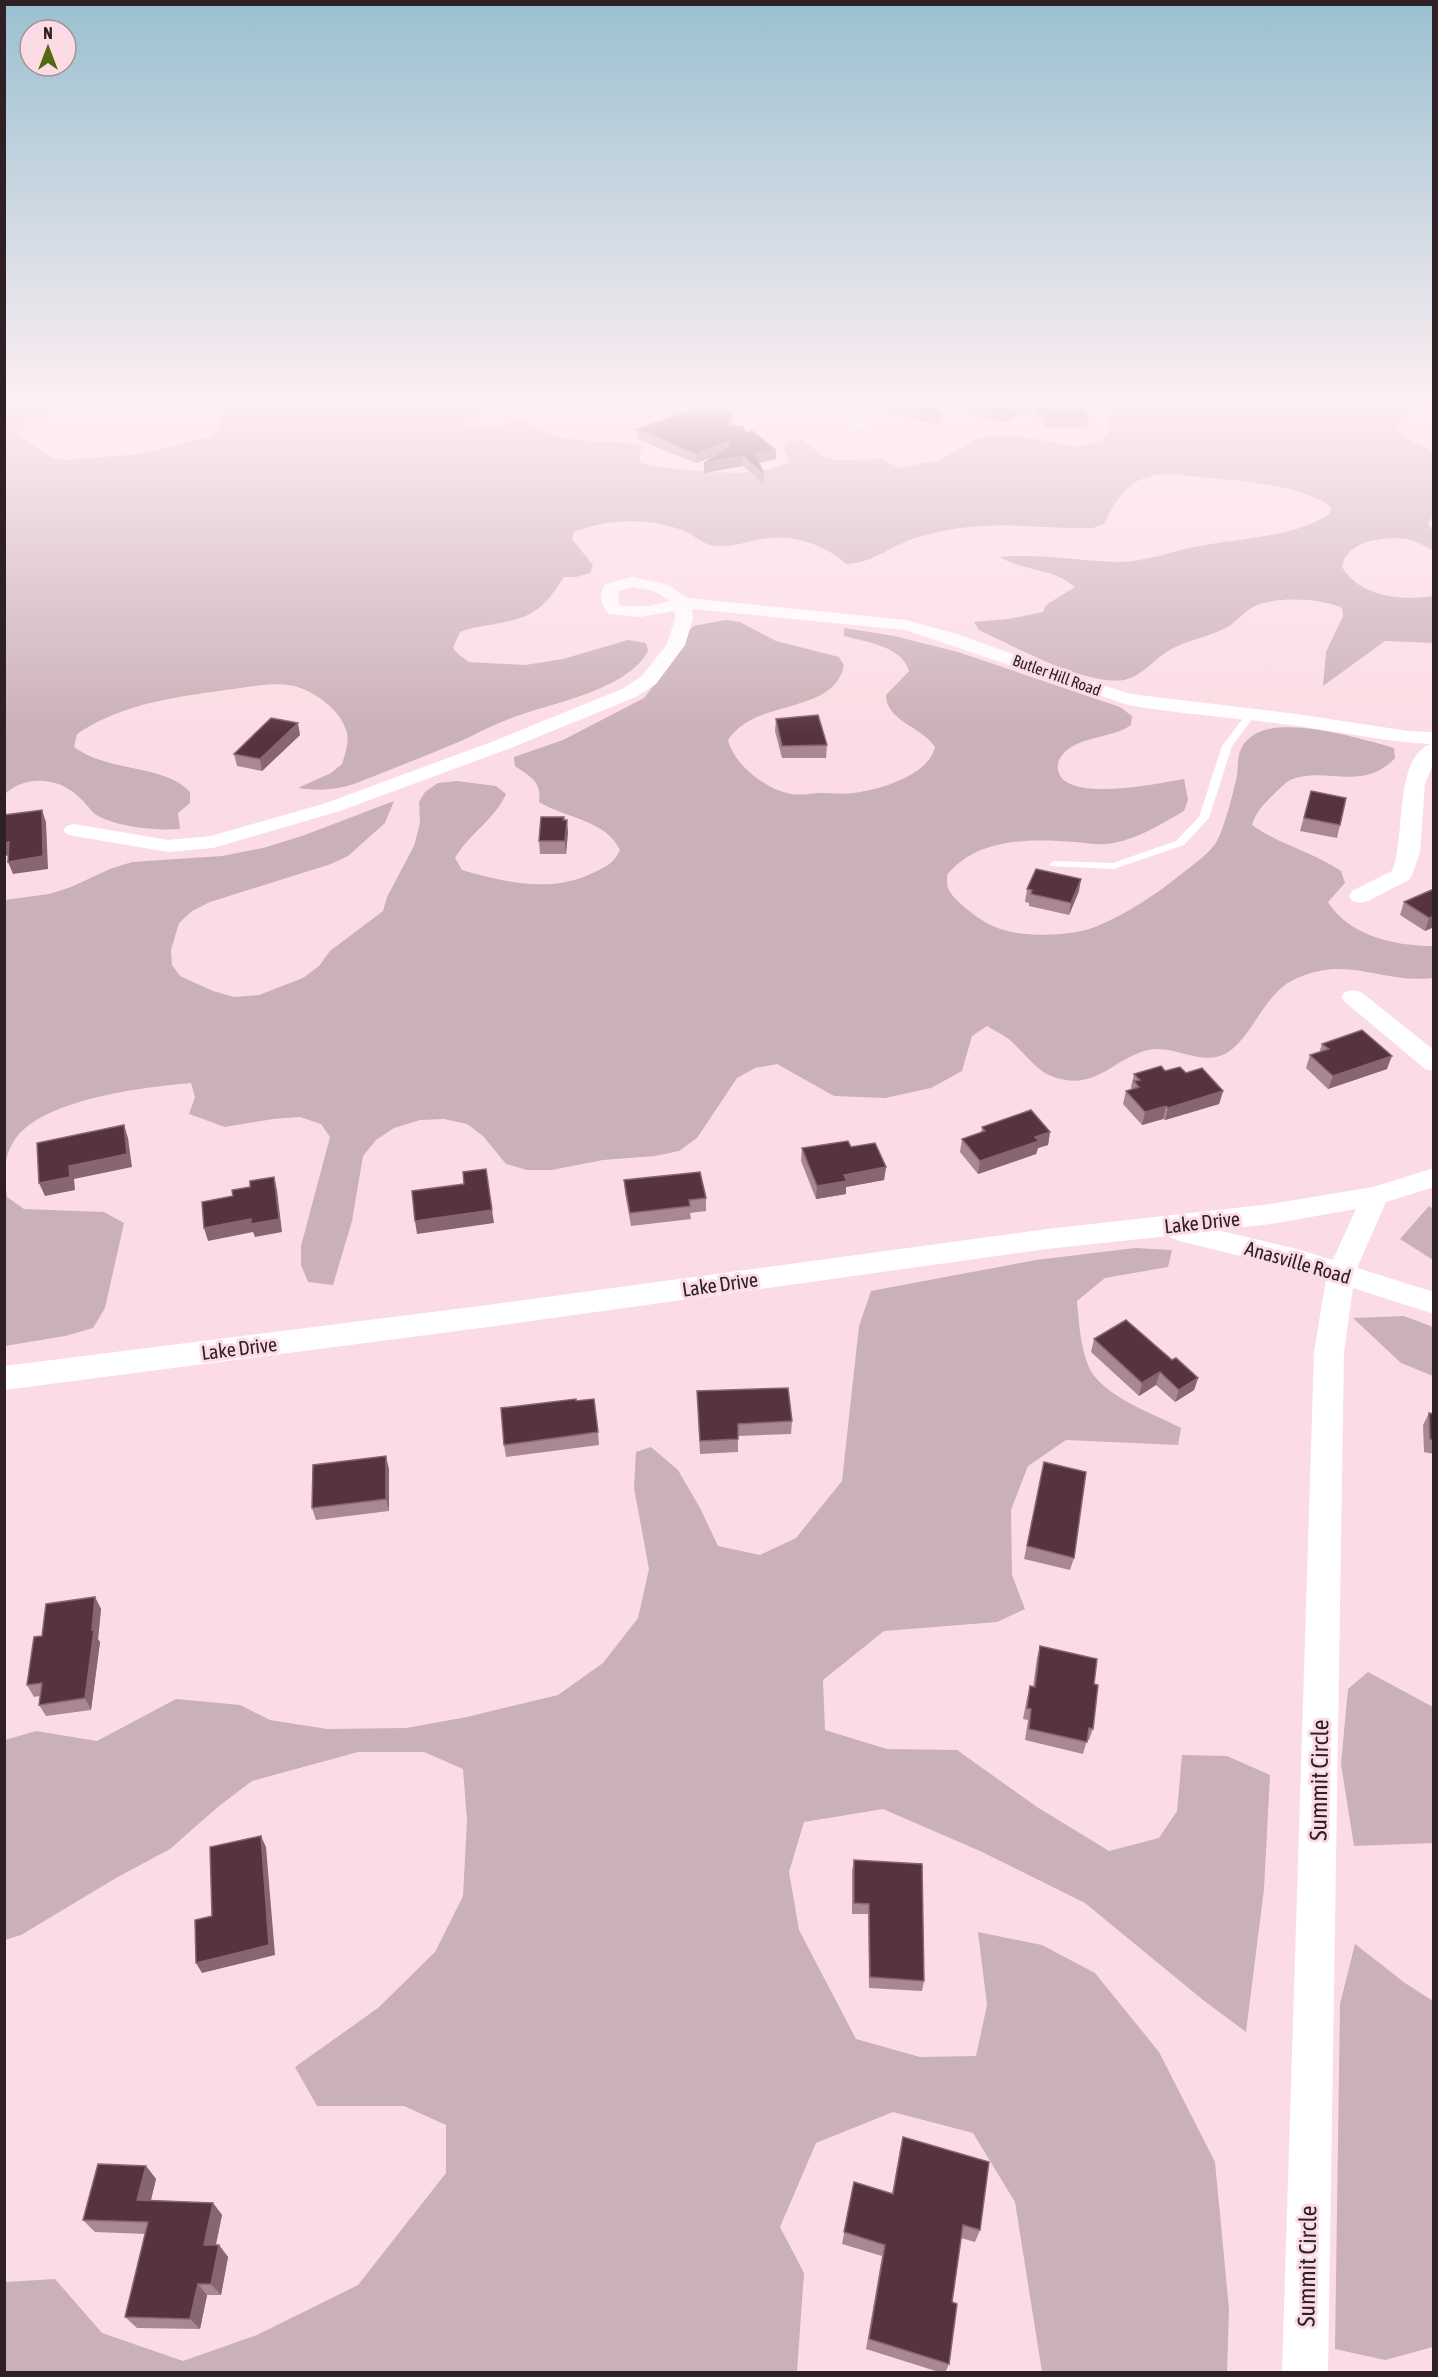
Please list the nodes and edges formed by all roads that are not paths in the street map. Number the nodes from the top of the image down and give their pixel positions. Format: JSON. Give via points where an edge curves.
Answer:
{"nodes":[{"id":1,"x":1251,"y":714,"type":"junction"},
{"id":2,"x":1434,"y":738,"type":"edge"},
{"id":3,"x":1434,"y":748,"type":"edge"},
{"id":4,"x":74,"y":830,"type":"dead end"},
{"id":5,"x":1054,"y":864,"type":"dead end"},
{"id":6,"x":1360,"y":896,"type":"dead end"},
{"id":7,"x":1353,"y":997,"type":"dead end"},
{"id":8,"x":1434,"y":1063,"type":"edge"},
{"id":9,"x":1434,"y":1177,"type":"edge"},
{"id":10,"x":1375,"y":1196,"type":"junction"},
{"id":11,"x":1160,"y":1227,"type":"junction"},
{"id":12,"x":1341,"y":1273,"type":"junction"},
{"id":13,"x":1434,"y":1303,"type":"edge"},
{"id":14,"x":4,"y":1378,"type":"edge"},
{"id":15,"x":1305,"y":2373,"type":"edge"}],
"edges":[{"from":1,"to":2,"type":"street","name":"Butler Hill Road"},
{"from":1,"to":4,"type":"street","name":"Butler Hill Road","via":[[1161,705],[1111,695],[970,644],[906,626],[683,603],[684,620],[676,645],[649,680],[629,693],[501,745],[333,807],[213,842],[168,846]]},
{"from":1,"to":5,"type":"lane","via":[[1227,746],[1204,818],[1180,843],[1114,866]]},
{"from":3,"to":6,"type":"street","via":[[1425,756],[1414,783],[1409,854],[1401,875]]},
{"from":7,"to":8,"type":"street"},
{"from":9,"to":10,"type":"street","name":"Lake Drive"},
{"from":10,"to":11,"type":"street","name":"Lake Drive"},
{"from":10,"to":12,"type":"street","name":"Summit Circle"},
{"from":11,"to":12,"type":"street","name":"Anasville Road"},
{"from":11,"to":14,"type":"street","name":"Lake Drive"},
{"from":12,"to":13,"type":"street","name":"Anasville Road"},
{"from":12,"to":15,"type":"street","name":"Summit Circle","via":[[1329,1352]]}]}
